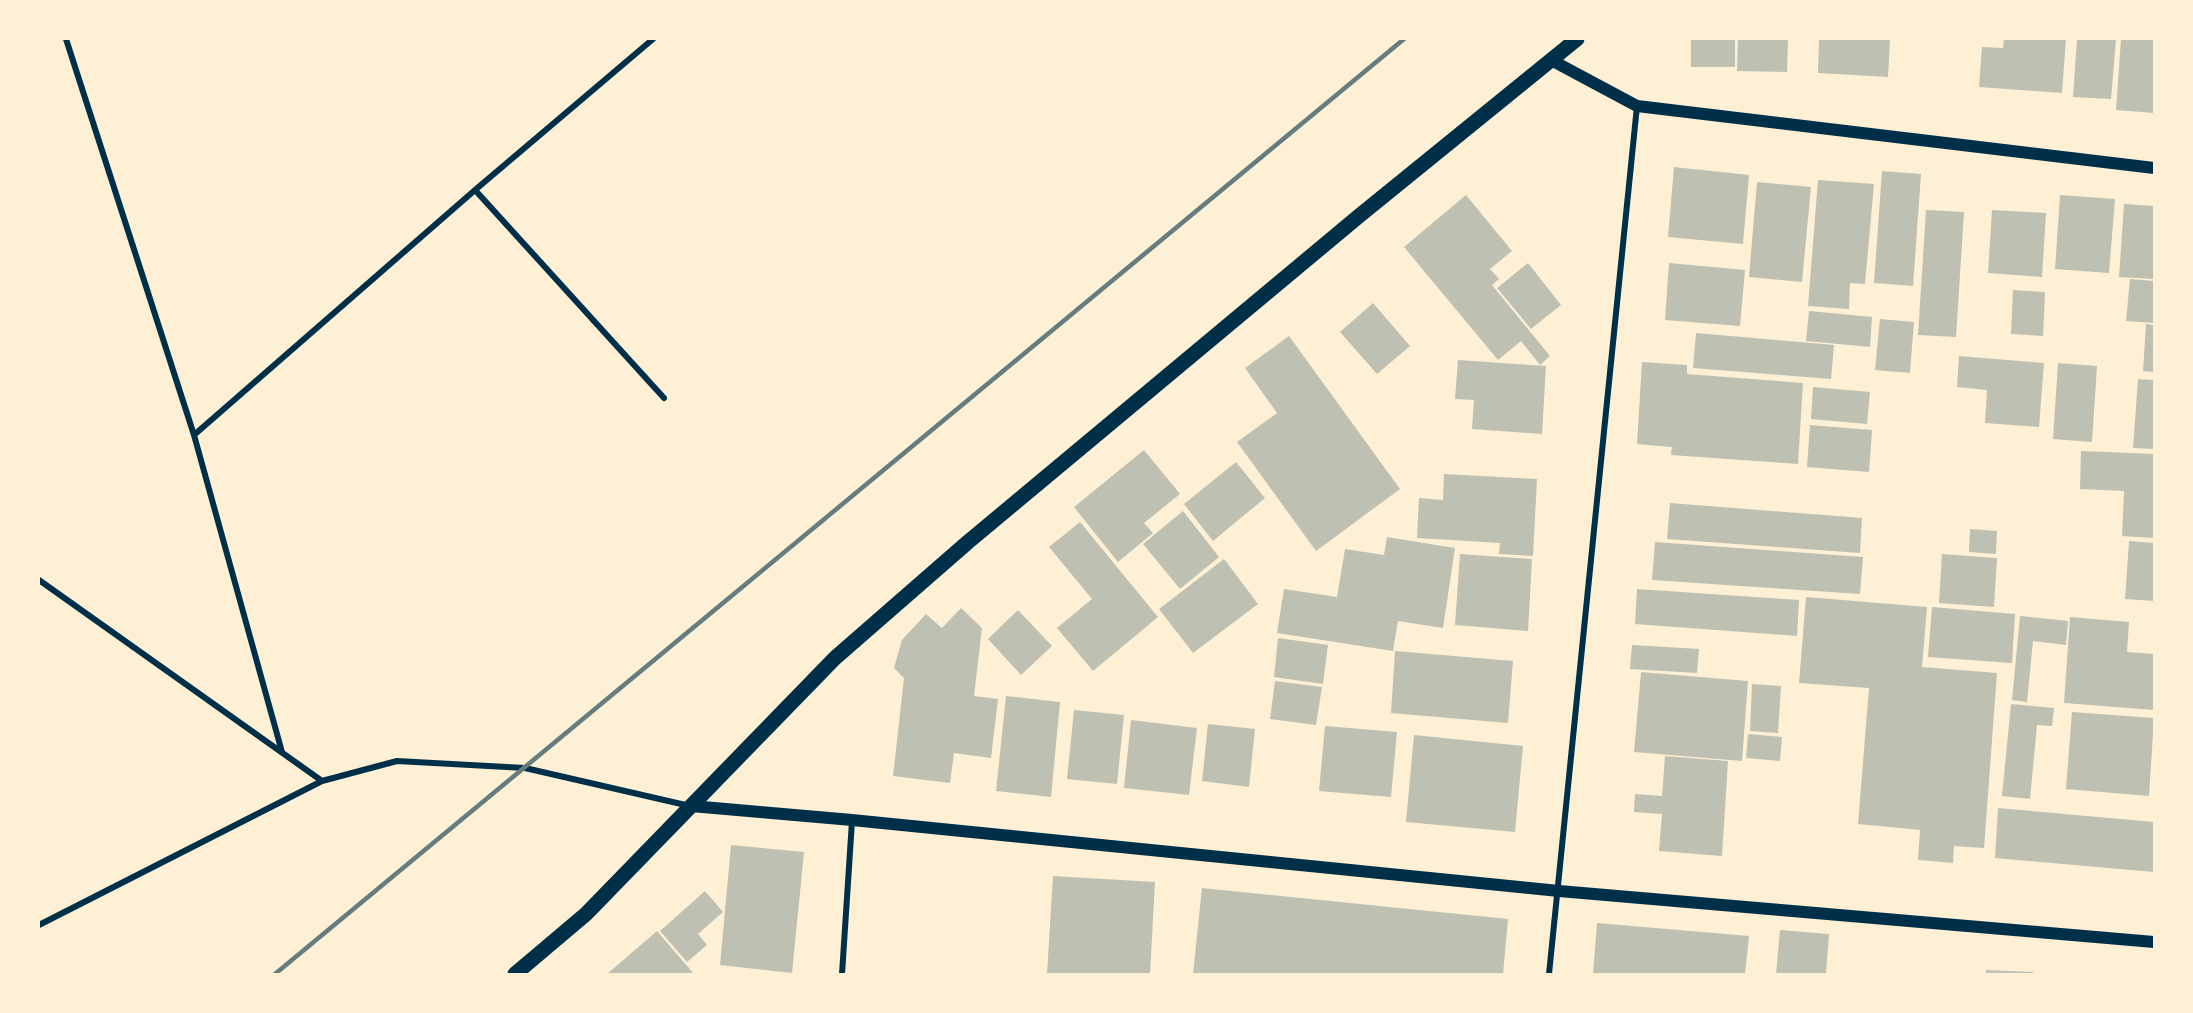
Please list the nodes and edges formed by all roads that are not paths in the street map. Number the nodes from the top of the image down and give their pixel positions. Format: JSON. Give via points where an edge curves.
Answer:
{"nodes":[{"id":1,"x":66,"y":39,"type":"edge"},
{"id":2,"x":653,"y":39,"type":"edge"},
{"id":3,"x":1577,"y":39,"type":"edge"},
{"id":4,"x":1551,"y":60,"type":"junction"},
{"id":5,"x":1637,"y":106,"type":"junction"},
{"id":6,"x":2154,"y":168,"type":"edge"},
{"id":7,"x":475,"y":190,"type":"junction"},
{"id":8,"x":664,"y":398,"type":"dead end"},
{"id":9,"x":194,"y":435,"type":"junction"},
{"id":10,"x":39,"y":580,"type":"edge"},
{"id":11,"x":282,"y":752,"type":"junction"},
{"id":12,"x":322,"y":781,"type":"junction"},
{"id":13,"x":692,"y":806,"type":"junction"},
{"id":14,"x":852,"y":820,"type":"junction"},
{"id":15,"x":1559,"y":891,"type":"junction"},
{"id":16,"x":39,"y":925,"type":"edge"},
{"id":17,"x":2154,"y":942,"type":"edge"},
{"id":18,"x":515,"y":974,"type":"edge"},
{"id":19,"x":842,"y":974,"type":"edge"},
{"id":20,"x":1549,"y":974,"type":"edge"}],
"edges":[{"from":1,"to":9,"type":"street"},
{"from":2,"to":7,"type":"street"},
{"from":3,"to":4,"type":"main road"},
{"from":4,"to":5,"type":"main road"},
{"from":4,"to":13,"type":"main road","via":[[968,542],[835,658]]},
{"from":5,"to":6,"type":"main road"},
{"from":5,"to":15,"type":"street"},
{"from":7,"to":8,"type":"street"},
{"from":7,"to":9,"type":"street"},
{"from":9,"to":11,"type":"street"},
{"from":10,"to":11,"type":"street"},
{"from":11,"to":12,"type":"street"},
{"from":12,"to":13,"type":"street","via":[[397,761],[525,768]]},
{"from":12,"to":16,"type":"street"},
{"from":13,"to":14,"type":"main road"},
{"from":13,"to":18,"type":"main road","via":[[586,914]]},
{"from":14,"to":15,"type":"main road"},
{"from":14,"to":19,"type":"street"},
{"from":15,"to":17,"type":"main road"},
{"from":15,"to":20,"type":"street"}]}
